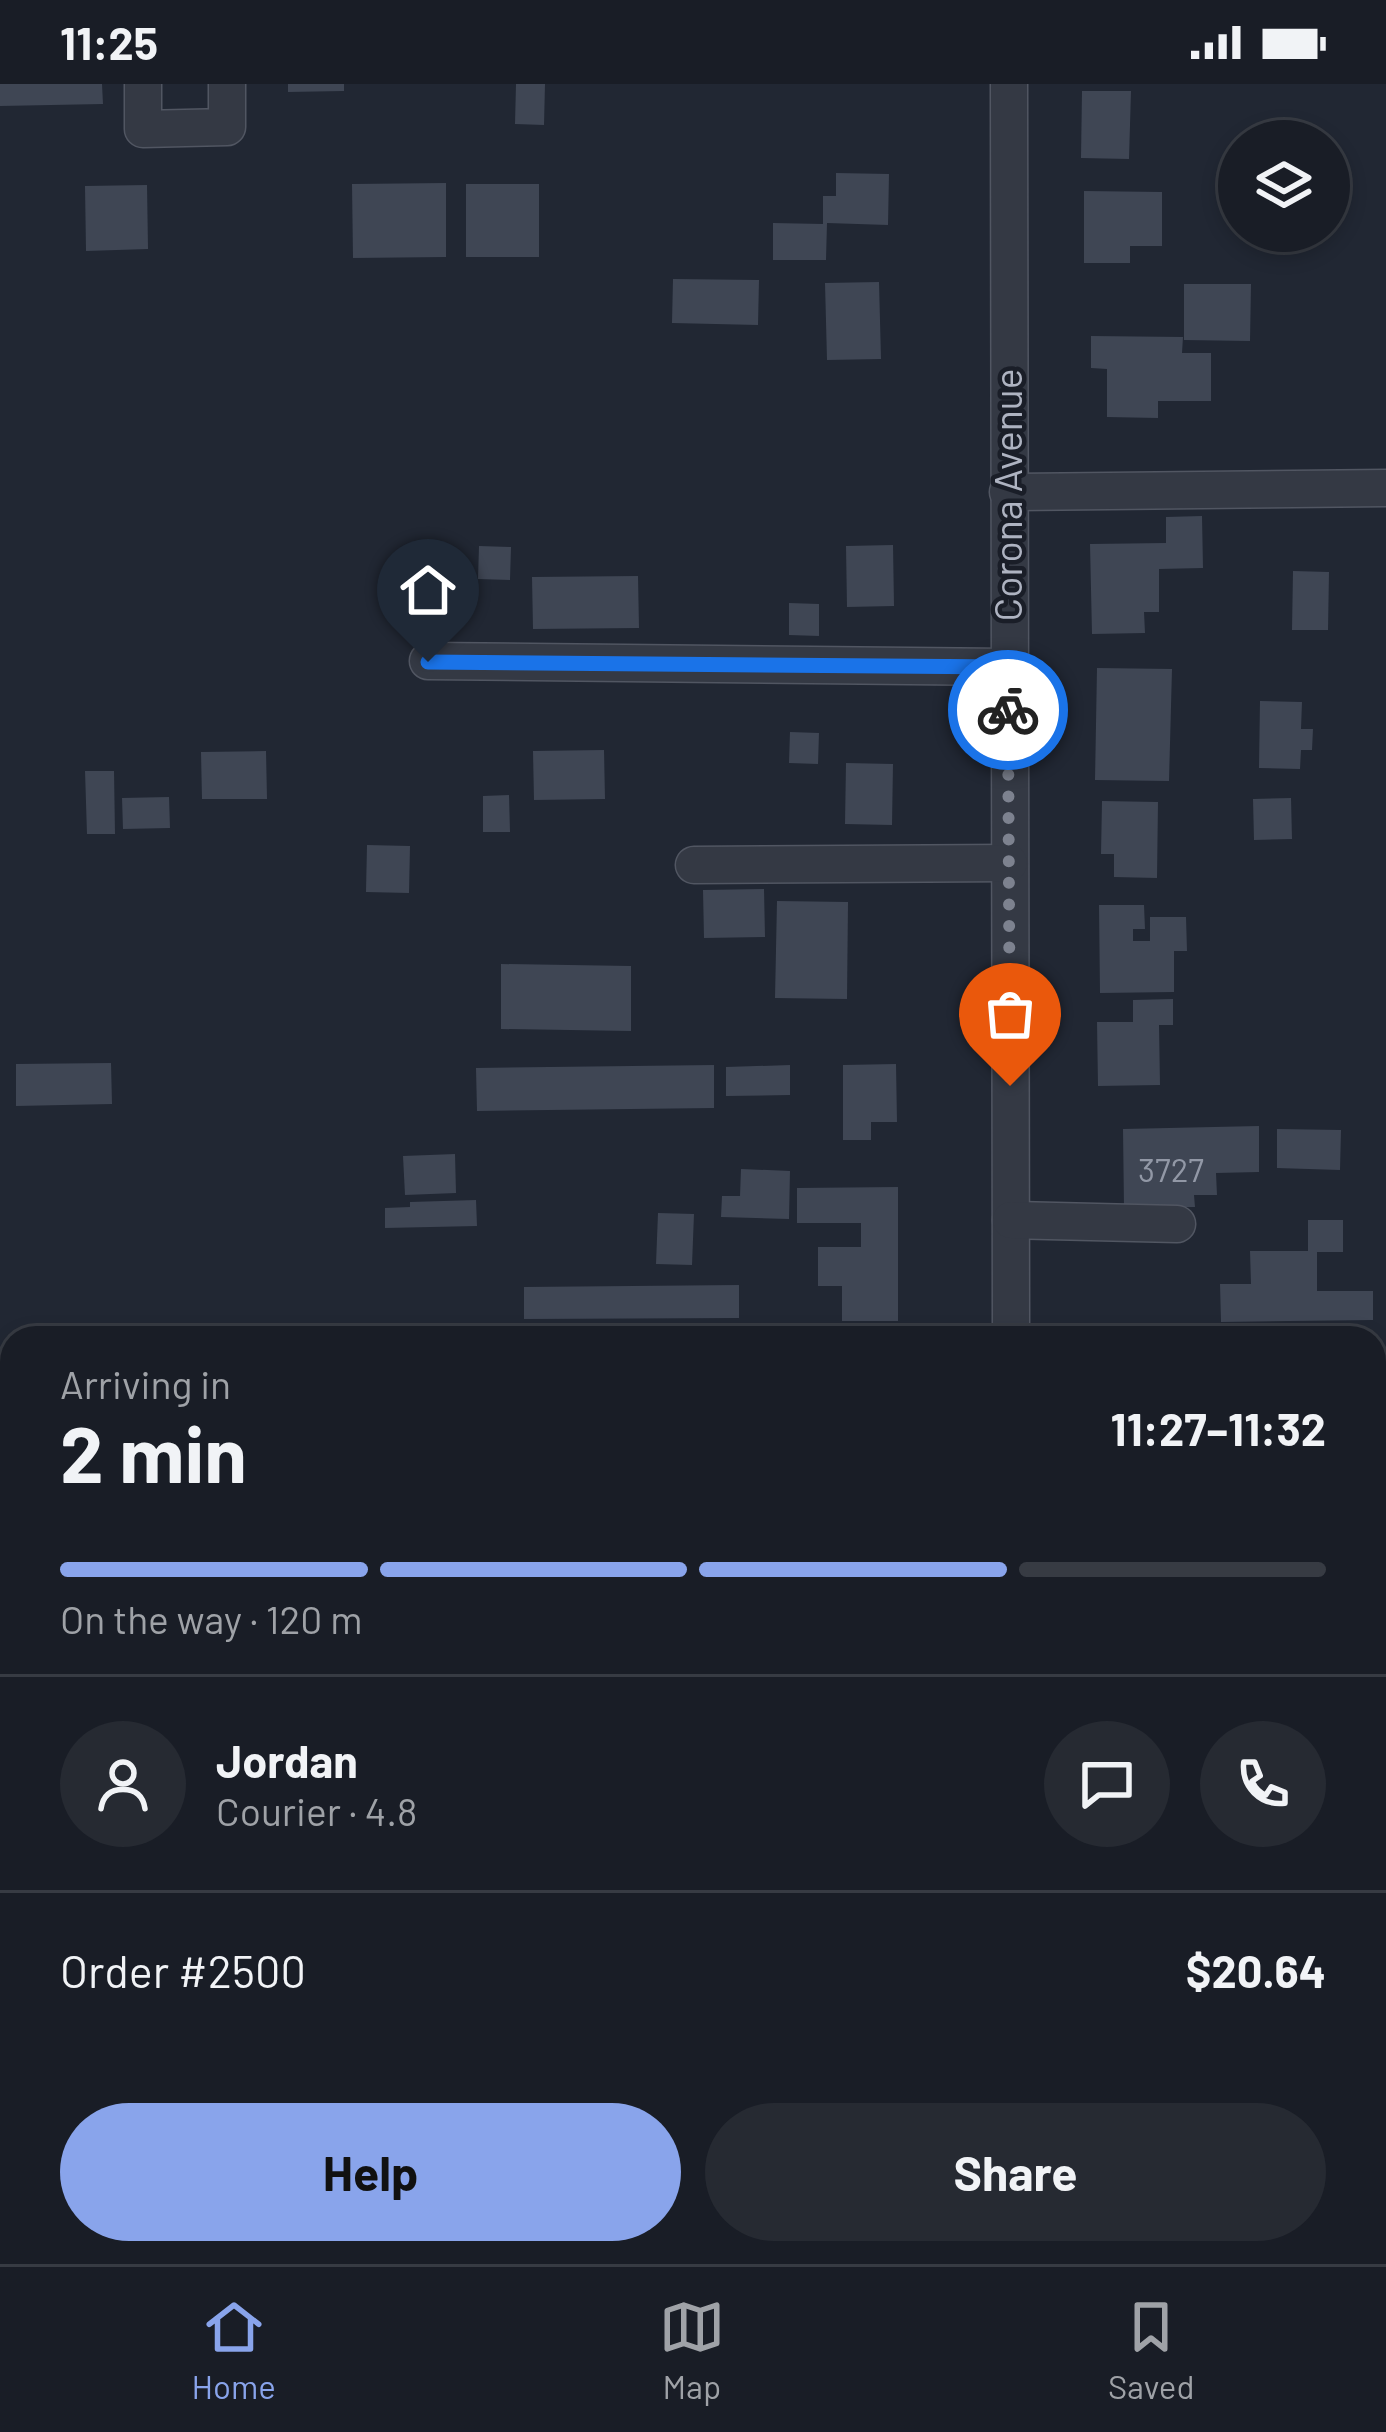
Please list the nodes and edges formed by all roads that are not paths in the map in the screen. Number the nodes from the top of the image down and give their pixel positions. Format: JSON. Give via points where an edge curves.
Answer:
{"nodes":[{"id":1,"x":143,"y":84,"type":"edge"},
{"id":2,"x":227,"y":84,"type":"edge"},
{"id":3,"x":1009,"y":84,"type":"edge"},
{"id":4,"x":1386,"y":488,"type":"edge"},
{"id":5,"x":1008,"y":492,"type":"junction"},
{"id":6,"x":428,"y":662,"type":"dead end"},
{"id":7,"x":1008,"y":667,"type":"junction"},
{"id":8,"x":1009,"y":862,"type":"junction"},
{"id":9,"x":694,"y":866,"type":"dead end"},
{"id":10,"x":1011,"y":1220,"type":"junction"},
{"id":11,"x":1178,"y":1224,"type":"dead end"},
{"id":12,"x":1012,"y":1326,"type":"edge"}],
"edges":[{"from":1,"to":2,"type":"street","via":[[143,129],[227,127]]},
{"from":3,"to":5,"type":"street","name":"Corona Avenue"},
{"from":4,"to":5,"type":"street"},
{"from":5,"to":7,"type":"street","name":"Corona Avenue"},
{"from":6,"to":7,"type":"street"},
{"from":7,"to":8,"type":"street","name":"Corona Avenue"},
{"from":8,"to":9,"type":"street"},
{"from":8,"to":10,"type":"street","name":"Corona Avenue"},
{"from":10,"to":11,"type":"street"},
{"from":10,"to":12,"type":"street","name":"Corona Avenue"}]}
